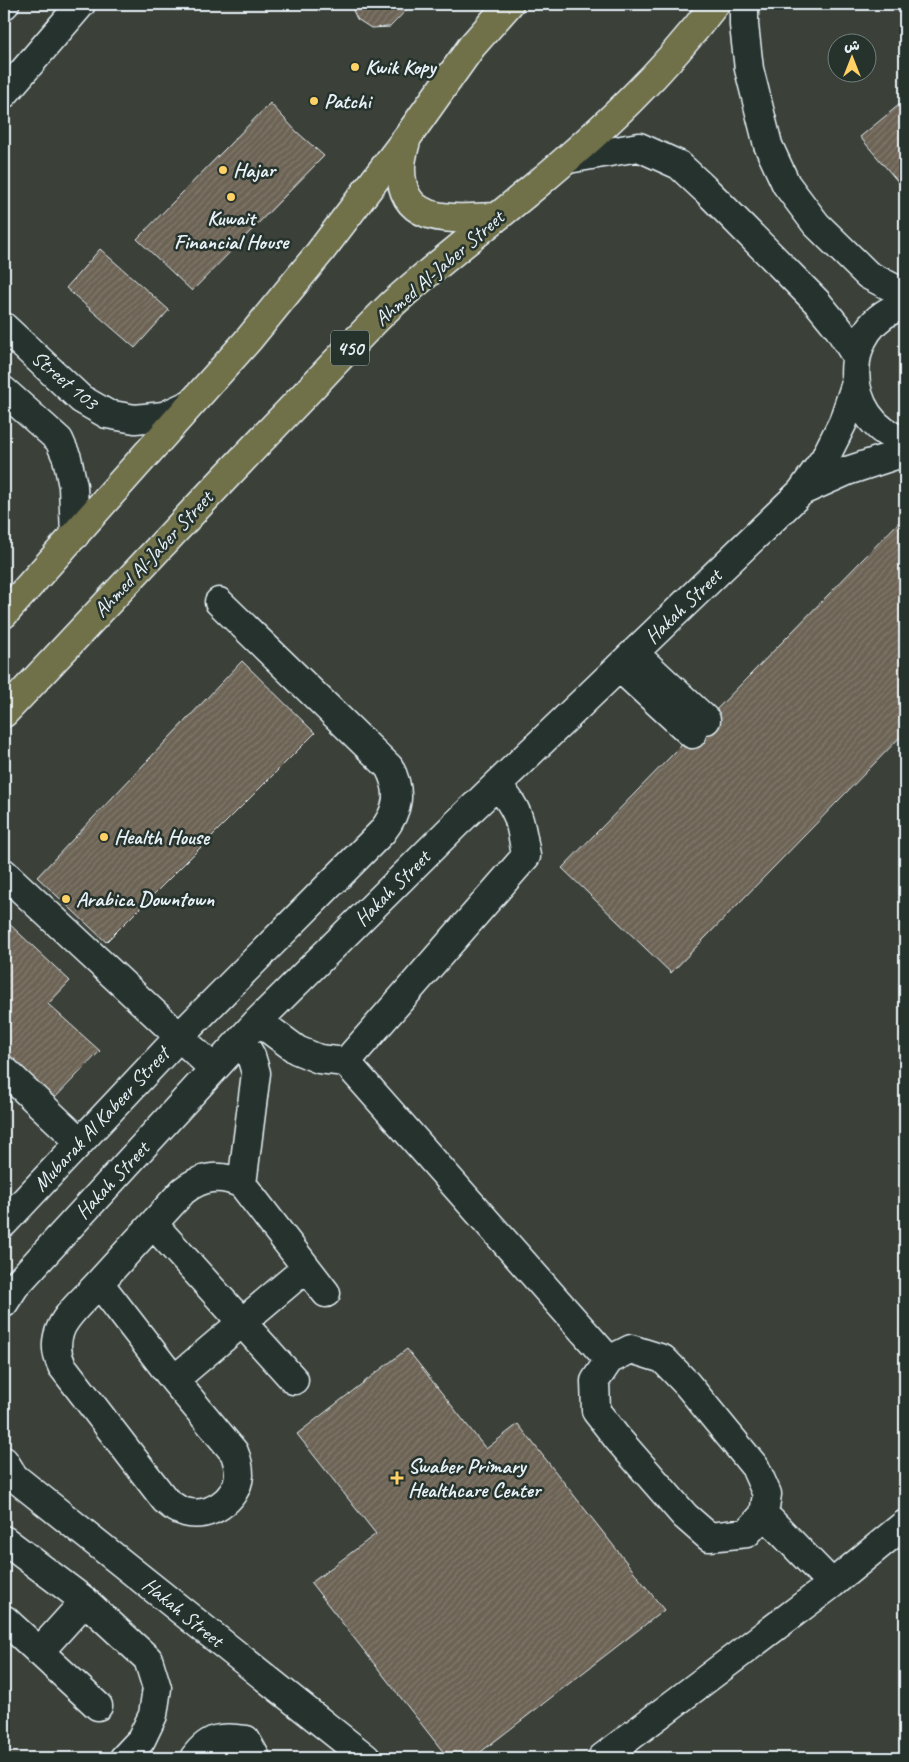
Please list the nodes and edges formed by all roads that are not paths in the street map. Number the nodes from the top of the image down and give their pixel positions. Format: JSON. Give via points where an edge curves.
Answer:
{"nodes":[{"id":1,"x":81,"y":4,"type":"edge"},
{"id":2,"x":715,"y":4,"type":"edge"},
{"id":3,"x":744,"y":4,"type":"edge"},
{"id":4,"x":504,"y":7,"type":"edge"},
{"id":5,"x":4,"y":94,"type":"edge"},
{"id":6,"x":406,"y":139,"type":"junction"},
{"id":7,"x":568,"y":159,"type":"junction"},
{"id":8,"x":497,"y":217,"type":"junction"},
{"id":9,"x":905,"y":294,"type":"edge"},
{"id":10,"x":905,"y":305,"type":"edge"},
{"id":11,"x":4,"y":327,"type":"edge"},
{"id":12,"x":856,"y":356,"type":"junction"},
{"id":13,"x":856,"y":383,"type":"junction"},
{"id":14,"x":4,"y":390,"type":"edge"},
{"id":15,"x":190,"y":404,"type":"junction"},
{"id":16,"x":905,"y":441,"type":"edge"},
{"id":17,"x":905,"y":452,"type":"edge"},
{"id":18,"x":801,"y":492,"type":"junction"},
{"id":19,"x":75,"y":535,"type":"junction"},
{"id":20,"x":219,"y":602,"type":"dead end"},
{"id":21,"x":4,"y":614,"type":"edge"},
{"id":22,"x":626,"y":660,"type":"junction"},
{"id":23,"x":4,"y":713,"type":"edge"},
{"id":24,"x":699,"y":727,"type":"dead end"},
{"id":25,"x":497,"y":785,"type":"junction"},
{"id":26,"x":4,"y":873,"type":"edge"},
{"id":27,"x":250,"y":1030,"type":"junction"},
{"id":28,"x":179,"y":1036,"type":"junction"},
{"id":29,"x":346,"y":1062,"type":"junction"},
{"id":30,"x":214,"y":1069,"type":"junction"},
{"id":31,"x":4,"y":1070,"type":"edge"},
{"id":32,"x":79,"y":1141,"type":"junction"},
{"id":33,"x":242,"y":1184,"type":"junction"},
{"id":34,"x":4,"y":1222,"type":"edge"},
{"id":35,"x":153,"y":1224,"type":"junction"},
{"id":36,"x":306,"y":1268,"type":"junction"},
{"id":37,"x":99,"y":1283,"type":"junction"},
{"id":38,"x":326,"y":1293,"type":"dead end"},
{"id":39,"x":4,"y":1303,"type":"edge"},
{"id":40,"x":242,"y":1323,"type":"junction"},
{"id":41,"x":609,"y":1360,"type":"junction"},
{"id":42,"x":174,"y":1380,"type":"junction"},
{"id":43,"x":294,"y":1380,"type":"dead end"},
{"id":44,"x":4,"y":1461,"type":"edge"},
{"id":45,"x":764,"y":1514,"type":"junction"},
{"id":46,"x":905,"y":1524,"type":"edge"},
{"id":47,"x":4,"y":1540,"type":"edge"},
{"id":48,"x":832,"y":1584,"type":"junction"},
{"id":49,"x":85,"y":1601,"type":"junction"},
{"id":50,"x":5,"y":1620,"type":"dead end"},
{"id":51,"x":39,"y":1652,"type":"junction"},
{"id":52,"x":98,"y":1706,"type":"dead end"},
{"id":53,"x":124,"y":1758,"type":"edge"},
{"id":54,"x":194,"y":1758,"type":"edge"},
{"id":55,"x":256,"y":1758,"type":"edge"},
{"id":56,"x":366,"y":1758,"type":"edge"},
{"id":57,"x":602,"y":1758,"type":"edge"}],
"edges":[{"from":1,"to":5,"type":"street"},
{"from":2,"to":7,"type":"main road","name":"Ahmed Al-Jaber Street","number":"450","via":[[634,98]]},
{"from":3,"to":9,"type":"street","via":[[749,70],[768,145],[786,184],[816,224],[868,275]]},
{"from":4,"to":6,"type":"main road"},
{"from":6,"to":8,"type":"main road","via":[[401,165],[402,186],[413,206],[430,216]]},
{"from":6,"to":15,"type":"main road","via":[[255,332]]},
{"from":7,"to":8,"type":"main road","name":"Ahmed Al-Jaber Street","number":"450"},
{"from":7,"to":12,"type":"street","via":[[639,147],[679,165],[817,302]]},
{"from":8,"to":23,"type":"main road","name":"Ahmed Al-Jaber Street","number":"450","via":[[389,307]]},
{"from":10,"to":12,"type":"street","via":[[873,325]]},
{"from":11,"to":15,"type":"street","name":"Street 103","via":[[82,399],[107,414],[135,419],[164,416]]},
{"from":12,"to":13,"type":"street"},
{"from":13,"to":16,"type":"street","via":[[860,402],[871,418],[885,432]]},
{"from":13,"to":18,"type":"street","name":"Hakah Street","via":[[843,422],[825,458]]},
{"from":14,"to":19,"type":"street","via":[[59,440],[73,486]]},
{"from":15,"to":19,"type":"main road"},
{"from":17,"to":18,"type":"street","name":"Hakah Street"},
{"from":18,"to":22,"type":"street","name":"Hakah Street"},
{"from":19,"to":21,"type":"main road"},
{"from":20,"to":28,"type":"street","name":"Mubarak Al Kabeer Street","via":[[380,756],[396,780],[398,794],[391,821],[382,832]]},
{"from":22,"to":24,"type":"street"},
{"from":22,"to":25,"type":"street","name":"Hakah Street"},
{"from":25,"to":27,"type":"street","name":"Hakah Street"},
{"from":25,"to":29,"type":"street","via":[[509,798],[521,821],[526,856]]},
{"from":26,"to":28,"type":"street"},
{"from":27,"to":29,"type":"street","via":[[318,1059]]},
{"from":27,"to":30,"type":"street","name":"Hakah Street"},
{"from":27,"to":33,"type":"street","via":[[251,1056],[256,1073]]},
{"from":28,"to":30,"type":"street"},
{"from":28,"to":32,"type":"street","name":"Mubarak Al Kabeer Street"},
{"from":29,"to":41,"type":"street"},
{"from":30,"to":39,"type":"street","name":"Hakah Street","via":[[15,1286]]},
{"from":31,"to":32,"type":"street"},
{"from":32,"to":34,"type":"street","name":"Mubarak Al Kabeer Street"},
{"from":33,"to":35,"type":"street","via":[[218,1177],[193,1183]]},
{"from":33,"to":36,"type":"street"},
{"from":35,"to":37,"type":"street"},
{"from":35,"to":40,"type":"street"},
{"from":36,"to":38,"type":"street"},
{"from":36,"to":40,"type":"street"},
{"from":37,"to":42,"type":"street"},
{"from":37,"to":42,"type":"street","via":[[60,1327],[56,1347],[60,1361],[165,1500],[175,1508],[198,1514],[221,1506],[233,1492],[239,1475],[238,1463],[234,1452]]},
{"from":40,"to":42,"type":"street"},
{"from":40,"to":43,"type":"street"},
{"from":41,"to":45,"type":"street","via":[[631,1349],[663,1359],[755,1467],[767,1494]]},
{"from":41,"to":45,"type":"street","via":[[594,1381],[596,1411],[685,1516],[709,1537],[747,1533]]},
{"from":44,"to":56,"type":"street","name":"Hakah Street","via":[[14,1477]]},
{"from":45,"to":48,"type":"street"},
{"from":46,"to":48,"type":"street"},
{"from":47,"to":49,"type":"street"},
{"from":48,"to":57,"type":"street"},
{"from":49,"to":51,"type":"street"},
{"from":49,"to":53,"type":"street","via":[[148,1659],[157,1688],[153,1715],[141,1740]]},
{"from":50,"to":51,"type":"street"},
{"from":51,"to":52,"type":"street"},
{"from":54,"to":55,"type":"street","via":[[202,1747],[222,1737],[246,1740]]}]}
